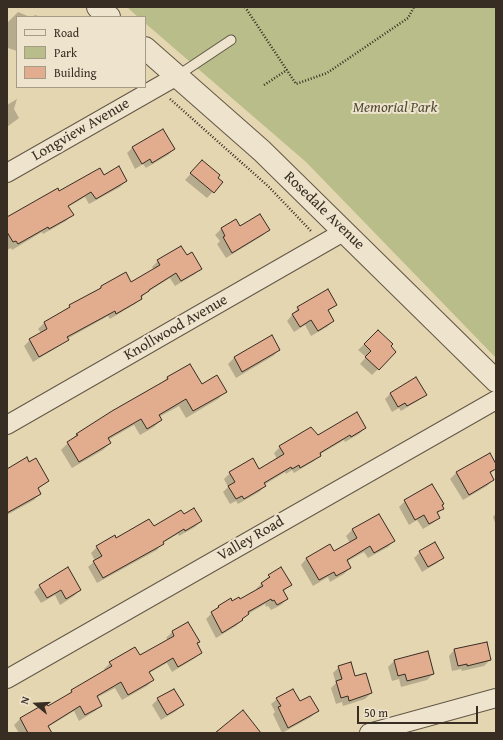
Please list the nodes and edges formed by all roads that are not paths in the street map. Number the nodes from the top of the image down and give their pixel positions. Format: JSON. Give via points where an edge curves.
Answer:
{"nodes":[{"id":1,"x":98,"y":7,"type":"edge"},
{"id":2,"x":109,"y":16,"type":"edge"},
{"id":3,"x":231,"y":40,"type":"dead end"},
{"id":4,"x":146,"y":49,"type":"edge"},
{"id":5,"x":176,"y":76,"type":"junction"},
{"id":6,"x":7,"y":173,"type":"edge"},
{"id":7,"x":345,"y":232,"type":"junction"},
{"id":8,"x":496,"y":381,"type":"edge"},
{"id":9,"x":496,"y":400,"type":"edge"},
{"id":10,"x":7,"y":425,"type":"edge"},
{"id":11,"x":7,"y":679,"type":"edge"},
{"id":12,"x":496,"y":698,"type":"edge"},
{"id":13,"x":369,"y":733,"type":"edge"}],
"edges":[{"from":1,"to":2,"type":"street"},
{"from":3,"to":5,"type":"lane"},
{"from":4,"to":5,"type":"street","name":"Rosedale Avenue"},
{"from":5,"to":6,"type":"street","name":"Longview Avenue"},
{"from":5,"to":7,"type":"street","name":"Rosedale Avenue","via":[[262,151]]},
{"from":7,"to":8,"type":"street","name":"Rosedale Avenue"},
{"from":7,"to":10,"type":"street","name":"Knollwood Avenue"},
{"from":9,"to":11,"type":"street","name":"Valley Road"},
{"from":12,"to":13,"type":"street"}]}
